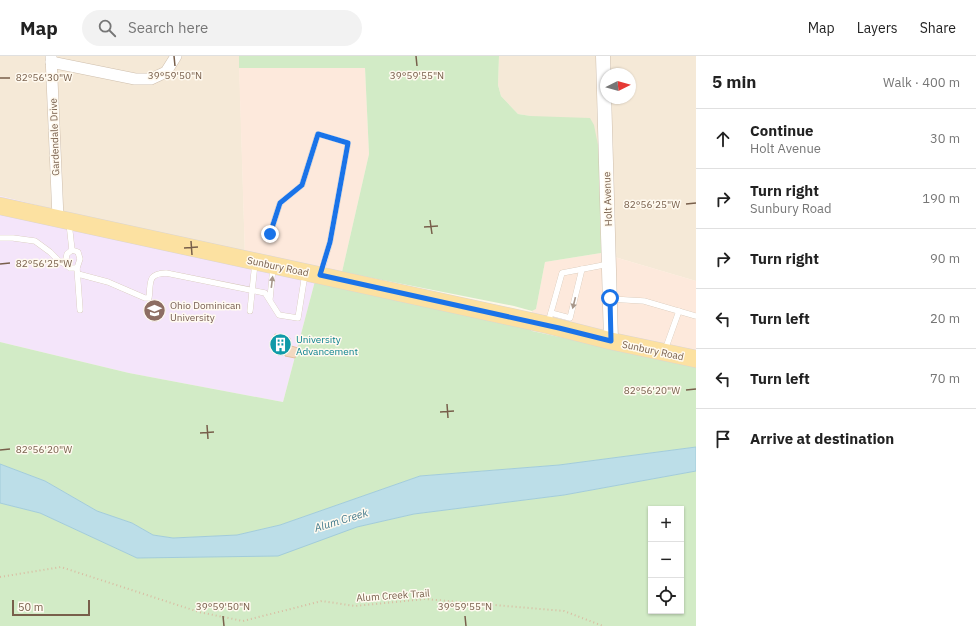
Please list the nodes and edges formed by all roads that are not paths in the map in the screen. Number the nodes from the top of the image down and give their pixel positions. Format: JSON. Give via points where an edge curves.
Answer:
{"nodes":[{"id":1,"x":176,"y":56,"type":"edge"},
{"id":2,"x":603,"y":56,"type":"edge"},
{"id":3,"x":51,"y":59,"type":"edge"},
{"id":4,"x":0,"y":206,"type":"edge"},
{"id":5,"x":63,"y":219,"type":"junction"},
{"id":6,"x":270,"y":234,"type":"dead end"},
{"id":7,"x":0,"y":238,"type":"edge"},
{"id":8,"x":72,"y":250,"type":"junction"},
{"id":9,"x":255,"y":261,"type":"junction"},
{"id":10,"x":66,"y":264,"type":"junction"},
{"id":11,"x":609,"y":264,"type":"junction"},
{"id":12,"x":274,"y":265,"type":"junction"},
{"id":13,"x":582,"y":269,"type":"junction"},
{"id":14,"x":77,"y":271,"type":"junction"},
{"id":15,"x":313,"y":274,"type":"junction"},
{"id":16,"x":252,"y":290,"type":"junction"},
{"id":17,"x":610,"y":298,"type":"junction"},
{"id":18,"x":270,"y":299,"type":"junction"},
{"id":19,"x":80,"y":310,"type":"dead end"},
{"id":20,"x":250,"y":311,"type":"dead end"},
{"id":21,"x":679,"y":311,"type":"junction"},
{"id":22,"x":696,"y":316,"type":"edge"},
{"id":23,"x":549,"y":319,"type":"junction"},
{"id":24,"x":611,"y":341,"type":"junction"},
{"id":25,"x":665,"y":352,"type":"junction"},
{"id":26,"x":696,"y":359,"type":"edge"}],
"edges":[{"from":1,"to":3,"type":"street","via":[[166,72],[151,79],[135,79]]},
{"from":2,"to":11,"type":"street","name":"Holt Avenue"},
{"from":3,"to":5,"type":"street","name":"Gardendale Drive"},
{"from":4,"to":5,"type":"main road","name":"Sunbury Road"},
{"from":5,"to":8,"type":"lane"},
{"from":5,"to":9,"type":"main road","name":"Sunbury Road"},
{"from":6,"to":15,"type":"lane","via":[[280,203],[302,185],[318,134],[348,143],[330,242]]},
{"from":7,"to":10,"type":"lane","via":[[35,241]]},
{"from":8,"to":10,"type":"lane","via":[[67,254]]},
{"from":8,"to":14,"type":"lane","via":[[78,252],[80,259]]},
{"from":9,"to":12,"type":"main road","name":"Sunbury Road"},
{"from":9,"to":16,"type":"lane"},
{"from":10,"to":14,"type":"lane"},
{"from":11,"to":13,"type":"lane"},
{"from":11,"to":17,"type":"street","name":"Holt Avenue"},
{"from":12,"to":15,"type":"main road","name":"Sunbury Road"},
{"from":18,"to":12,"type":"lane","one_way":true},
{"from":13,"to":23,"type":"lane","via":[[562,273]]},
{"from":13,"to":23,"type":"lane","one_way":true,"via":[[570,318]]},
{"from":14,"to":16,"type":"lane","via":[[145,298],[149,298],[153,276],[166,273]]},
{"from":14,"to":19,"type":"lane"},
{"from":15,"to":18,"type":"lane","via":[[298,318],[279,315]]},
{"from":15,"to":23,"type":"main road","name":"Sunbury Road"},
{"from":16,"to":18,"type":"lane","via":[[265,293]]},
{"from":16,"to":20,"type":"lane"},
{"from":17,"to":21,"type":"lane","via":[[644,301]]},
{"from":17,"to":24,"type":"street","name":"Holt Avenue"},
{"from":21,"to":22,"type":"lane"},
{"from":21,"to":25,"type":"lane"},
{"from":23,"to":24,"type":"main road","name":"Sunbury Road"},
{"from":24,"to":25,"type":"main road","name":"Sunbury Road"},
{"from":25,"to":26,"type":"main road","name":"Sunbury Road"}]}
